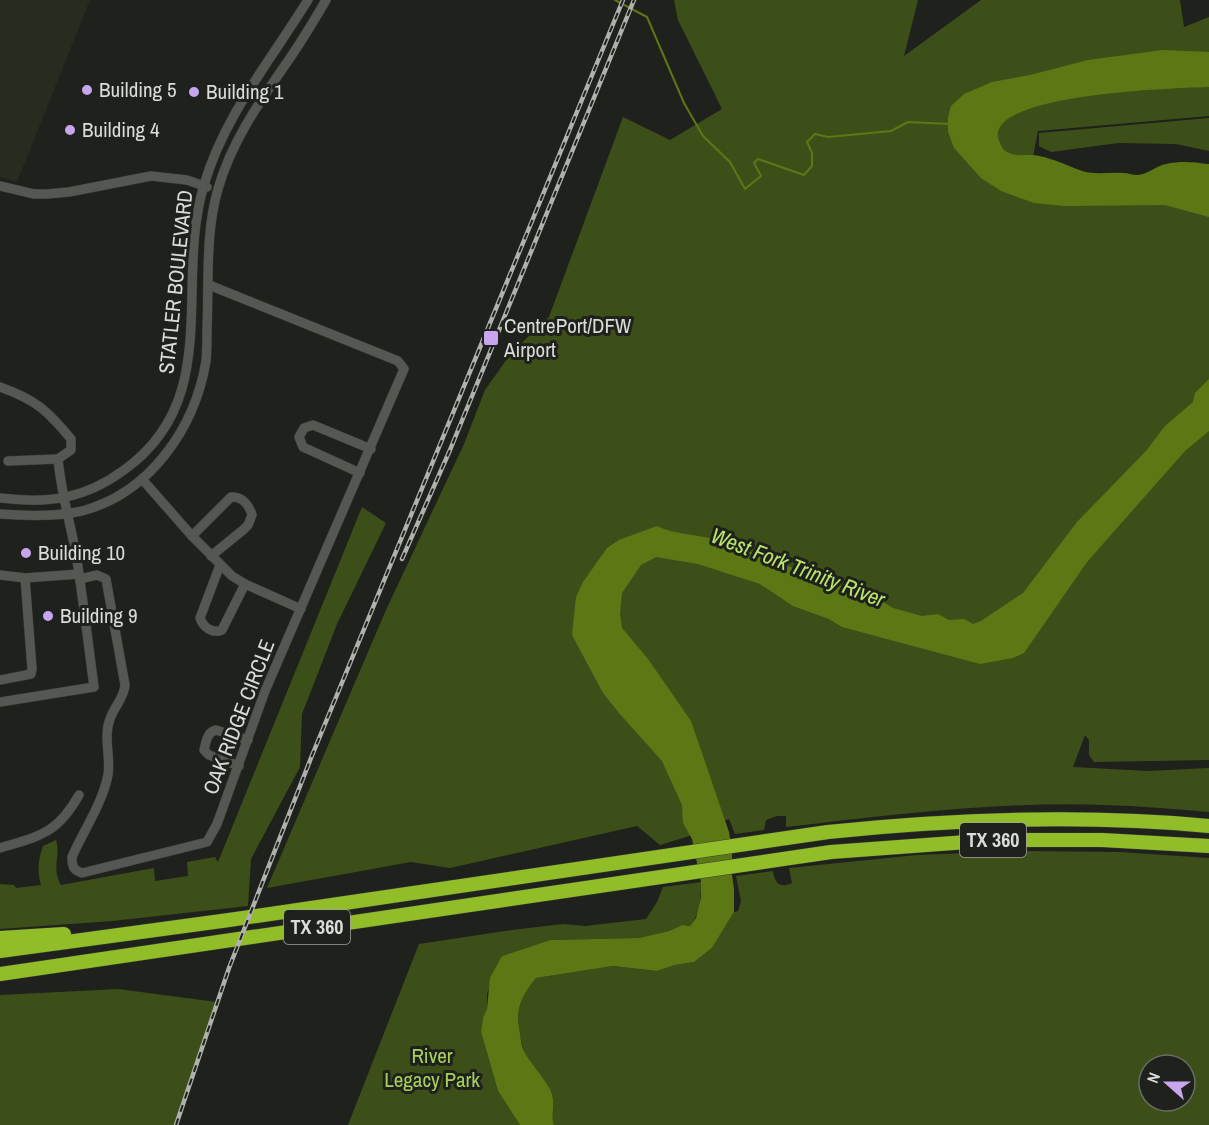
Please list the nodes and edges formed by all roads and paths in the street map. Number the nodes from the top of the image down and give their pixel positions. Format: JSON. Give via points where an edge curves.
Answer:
{"nodes":[{"id":1,"x":308,"y":0,"type":"edge"},
{"id":2,"x":326,"y":0,"type":"edge"},
{"id":3,"x":253,"y":83,"type":"junction"},
{"id":4,"x":267,"y":91,"type":"junction"},
{"id":5,"x":0,"y":186,"type":"edge"},
{"id":6,"x":203,"y":186,"type":"junction"},
{"id":7,"x":217,"y":190,"type":"junction"},
{"id":8,"x":209,"y":285,"type":"junction"},
{"id":9,"x":190,"y":358,"type":"junction"},
{"id":10,"x":206,"y":360,"type":"junction"},
{"id":11,"x":0,"y":387,"type":"edge"},
{"id":12,"x":371,"y":449,"type":"junction"},
{"id":13,"x":58,"y":459,"type":"junction"},
{"id":14,"x":8,"y":461,"type":"dead end"},
{"id":15,"x":360,"y":473,"type":"junction"},
{"id":16,"x":142,"y":479,"type":"junction"},
{"id":17,"x":0,"y":498,"type":"edge"},
{"id":18,"x":63,"y":498,"type":"junction"},
{"id":19,"x":69,"y":513,"type":"junction"},
{"id":20,"x":0,"y":514,"type":"edge"},
{"id":21,"x":192,"y":536,"type":"junction"},
{"id":22,"x":211,"y":556,"type":"junction"},
{"id":23,"x":220,"y":565,"type":"junction"},
{"id":24,"x":0,"y":575,"type":"edge"},
{"id":25,"x":80,"y":577,"type":"junction"},
{"id":26,"x":25,"y":578,"type":"junction"},
{"id":27,"x":245,"y":584,"type":"junction"},
{"id":28,"x":301,"y":609,"type":"junction"},
{"id":29,"x":0,"y":680,"type":"edge"},
{"id":30,"x":0,"y":702,"type":"edge"},
{"id":31,"x":248,"y":740,"type":"junction"},
{"id":32,"x":239,"y":766,"type":"junction"},
{"id":33,"x":79,"y":795,"type":"dead end"},
{"id":34,"x":1209,"y":826,"type":"edge"},
{"id":35,"x":1209,"y":846,"type":"edge"},
{"id":36,"x":0,"y":848,"type":"edge"},
{"id":37,"x":108,"y":936,"type":"junction"},
{"id":38,"x":0,"y":938,"type":"edge"},
{"id":39,"x":0,"y":951,"type":"edge"},
{"id":40,"x":0,"y":974,"type":"edge"}],
"edges":[{"from":1,"to":3,"type":"street","name":"STATLER BOULEVARD"},
{"from":2,"to":4,"type":"street","name":"STATLER BOULEVARD"},
{"from":3,"to":4,"type":"street"},
{"from":3,"to":6,"type":"street","name":"STATLER BOULEVARD","via":[[227,125]]},
{"from":4,"to":7,"type":"street","name":"STATLER BOULEVARD","via":[[242,131]]},
{"from":5,"to":6,"type":"street","via":[[47,194],[151,176]]},
{"from":6,"to":7,"type":"street"},
{"from":6,"to":9,"type":"street","name":"STATLER BOULEVARD","via":[[194,251]]},
{"from":7,"to":8,"type":"street","name":"STATLER BOULEVARD"},
{"from":8,"to":10,"type":"street","name":"STATLER BOULEVARD"},
{"from":8,"to":12,"type":"street","name":"OAK RIDGE CIRCLE","via":[[402,364],[404,369]]},
{"from":9,"to":10,"type":"street"},
{"from":9,"to":18,"type":"street","name":"STATLER BOULEVARD","via":[[171,419],[152,445],[132,465],[96,489]]},
{"from":10,"to":16,"type":"street","name":"STATLER BOULEVARD","via":[[185,425],[169,451]]},
{"from":11,"to":13,"type":"street","via":[[40,405],[71,439],[71,450]]},
{"from":12,"to":15,"type":"street","name":"OAK RIDGE CIRCLE"},
{"from":12,"to":15,"type":"street","via":[[313,425],[303,428],[299,437],[303,447]]},
{"from":13,"to":14,"type":"street"},
{"from":13,"to":18,"type":"street"},
{"from":15,"to":28,"type":"street","name":"OAK RIDGE CIRCLE"},
{"from":16,"to":19,"type":"street","name":"STATLER BOULEVARD","via":[[122,494]]},
{"from":16,"to":21,"type":"street"},
{"from":17,"to":18,"type":"street","name":"STATLER BOULEVARD"},
{"from":18,"to":19,"type":"street"},
{"from":19,"to":20,"type":"street","name":"STATLER BOULEVARD"},
{"from":19,"to":25,"type":"street"},
{"from":21,"to":22,"type":"street"},
{"from":21,"to":22,"type":"street","via":[[231,497],[249,507],[252,515],[248,525]]},
{"from":22,"to":23,"type":"street"},
{"from":23,"to":27,"type":"street"},
{"from":23,"to":27,"type":"street","via":[[200,618],[206,628],[222,630]]},
{"from":24,"to":26,"type":"street"},
{"from":25,"to":26,"type":"street"},
{"from":25,"to":30,"type":"street","via":[[94,687]]},
{"from":25,"to":32,"type":"street","name":"OAK RIDGE CIRCLE","via":[[97,575],[106,579],[126,685],[107,731],[108,773],[103,793],[72,857],[76,871],[81,873],[207,842]]},
{"from":26,"to":29,"type":"street","via":[[31,674]]},
{"from":27,"to":28,"type":"street"},
{"from":28,"to":31,"type":"street","name":"OAK RIDGE CIRCLE"},
{"from":31,"to":32,"type":"street","name":"OAK RIDGE CIRCLE"},
{"from":31,"to":32,"type":"street","via":[[216,730],[207,741],[204,750],[209,755]]},
{"from":33,"to":36,"type":"street","via":[[50,831]]},
{"from":34,"to":37,"type":"highway","number":"TX 360","via":[[993,820],[882,827],[774,839]]},
{"from":35,"to":40,"type":"highway","number":"TX 360","via":[[1102,840],[994,840],[884,847],[778,859]]},
{"from":37,"to":38,"type":"highway","via":[[81,933]]},
{"from":37,"to":39,"type":"highway","number":"TX 360"}]}
